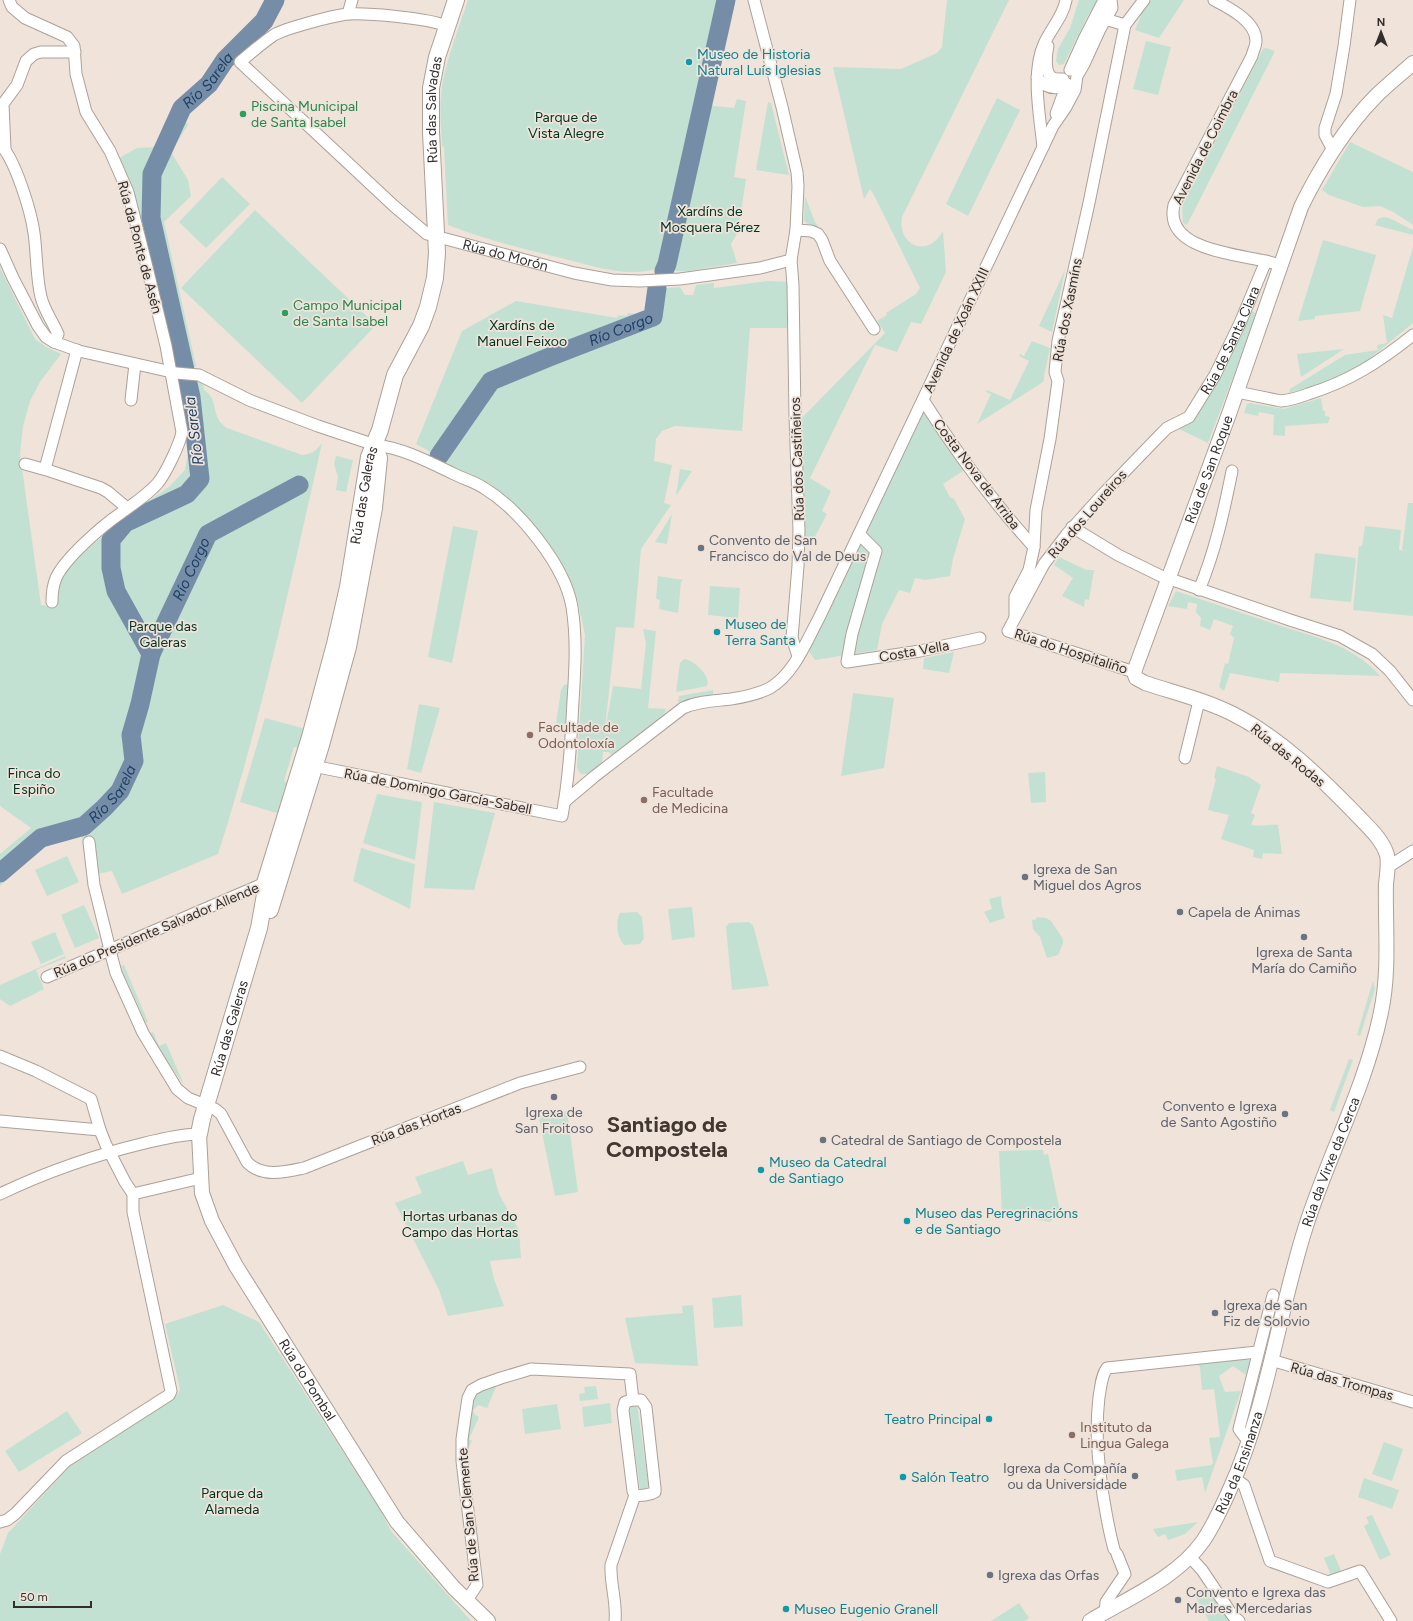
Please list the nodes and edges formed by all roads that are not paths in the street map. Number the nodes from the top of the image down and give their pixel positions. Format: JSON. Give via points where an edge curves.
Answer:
{"nodes":[{"id":1,"x":9,"y":0,"type":"edge"},
{"id":2,"x":352,"y":0,"type":"edge"},
{"id":3,"x":456,"y":0,"type":"edge"},
{"id":4,"x":754,"y":0,"type":"edge"},
{"id":5,"x":1066,"y":0,"type":"edge"},
{"id":6,"x":1106,"y":0,"type":"edge"},
{"id":7,"x":1110,"y":0,"type":"edge"},
{"id":8,"x":1144,"y":0,"type":"edge"},
{"id":9,"x":1214,"y":0,"type":"edge"},
{"id":10,"x":1350,"y":0,"type":"edge"},
{"id":11,"x":1233,"y":5,"type":"edge"},
{"id":12,"x":348,"y":14,"type":"junction"},
{"id":13,"x":1105,"y":20,"type":"junction"},
{"id":14,"x":1125,"y":25,"type":"junction"},
{"id":15,"x":447,"y":26,"type":"junction"},
{"id":16,"x":1052,"y":31,"type":"junction"},
{"id":17,"x":75,"y":52,"type":"junction"},
{"id":18,"x":1076,"y":55,"type":"junction"},
{"id":19,"x":1413,"y":63,"type":"edge"},
{"id":20,"x":1037,"y":77,"type":"junction"},
{"id":21,"x":1070,"y":79,"type":"junction"},
{"id":22,"x":2,"y":147,"type":"edge"},
{"id":23,"x":1043,"y":148,"type":"junction"},
{"id":24,"x":1333,"y":150,"type":"junction"},
{"id":25,"x":436,"y":229,"type":"junction"},
{"id":26,"x":796,"y":230,"type":"junction"},
{"id":27,"x":0,"y":249,"type":"edge"},
{"id":28,"x":791,"y":260,"type":"junction"},
{"id":29,"x":1266,"y":261,"type":"junction"},
{"id":30,"x":1281,"y":266,"type":"junction"},
{"id":31,"x":874,"y":329,"type":"dead end"},
{"id":32,"x":1413,"y":335,"type":"edge"},
{"id":33,"x":54,"y":342,"type":"junction"},
{"id":34,"x":77,"y":350,"type":"junction"},
{"id":35,"x":135,"y":364,"type":"junction"},
{"id":36,"x":173,"y":372,"type":"junction"},
{"id":37,"x":1237,"y":392,"type":"junction"},
{"id":38,"x":132,"y":400,"type":"dead end"},
{"id":39,"x":923,"y":400,"type":"junction"},
{"id":40,"x":1189,"y":417,"type":"joint"},
{"id":41,"x":375,"y":445,"type":"junction"},
{"id":42,"x":25,"y":464,"type":"dead end"},
{"id":43,"x":45,"y":469,"type":"junction"},
{"id":44,"x":1232,"y":471,"type":"dead end"},
{"id":45,"x":127,"y":508,"type":"junction"},
{"id":46,"x":1072,"y":527,"type":"junction"},
{"id":47,"x":859,"y":534,"type":"junction"},
{"id":48,"x":1034,"y":547,"type":"junction"},
{"id":49,"x":1168,"y":579,"type":"junction"},
{"id":50,"x":1199,"y":590,"type":"junction"},
{"id":51,"x":52,"y":602,"type":"dead end"},
{"id":52,"x":1014,"y":617,"type":"junction"},
{"id":53,"x":1008,"y":631,"type":"joint"},
{"id":54,"x":980,"y":638,"type":"dead end"},
{"id":55,"x":798,"y":656,"type":"junction"},
{"id":56,"x":1134,"y":672,"type":"junction"},
{"id":57,"x":1413,"y":700,"type":"edge"},
{"id":58,"x":1199,"y":701,"type":"junction"},
{"id":59,"x":306,"y":750,"type":"junction"},
{"id":60,"x":1186,"y":756,"type":"dead end"},
{"id":61,"x":314,"y":766,"type":"junction"},
{"id":62,"x":569,"y":774,"type":"junction"},
{"id":63,"x":587,"y":780,"type":"junction"},
{"id":64,"x":565,"y":797,"type":"junction"},
{"id":65,"x":89,"y":842,"type":"dead end"},
{"id":66,"x":1413,"y":851,"type":"edge"},
{"id":67,"x":1388,"y":867,"type":"junction"},
{"id":68,"x":263,"y":886,"type":"junction"},
{"id":69,"x":264,"y":918,"type":"junction"},
{"id":70,"x":110,"y":950,"type":"junction"},
{"id":71,"x":1385,"y":963,"type":"joint"},
{"id":72,"x":47,"y":977,"type":"dead end"},
{"id":73,"x":0,"y":1056,"type":"edge"},
{"id":74,"x":580,"y":1067,"type":"dead end"},
{"id":75,"x":210,"y":1107,"type":"junction"},
{"id":76,"x":0,"y":1121,"type":"edge"},
{"id":77,"x":100,"y":1130,"type":"junction"},
{"id":78,"x":199,"y":1134,"type":"junction"},
{"id":79,"x":110,"y":1152,"type":"junction"},
{"id":80,"x":201,"y":1178,"type":"junction"},
{"id":81,"x":0,"y":1194,"type":"edge"},
{"id":82,"x":133,"y":1194,"type":"junction"},
{"id":83,"x":1273,"y":1295,"type":"dead end"},
{"id":84,"x":1258,"y":1352,"type":"junction"},
{"id":85,"x":1271,"y":1360,"type":"junction"},
{"id":86,"x":633,"y":1400,"type":"junction"},
{"id":87,"x":1413,"y":1402,"type":"edge"},
{"id":88,"x":1250,"y":1440,"type":"junction"},
{"id":89,"x":1235,"y":1479,"type":"junction"},
{"id":90,"x":635,"y":1495,"type":"junction"},
{"id":91,"x":1,"y":1522,"type":"edge"},
{"id":92,"x":1190,"y":1557,"type":"junction"},
{"id":93,"x":467,"y":1600,"type":"junction"},
{"id":94,"x":1097,"y":1618,"type":"edge"},
{"id":95,"x":488,"y":1621,"type":"edge"},
{"id":96,"x":615,"y":1621,"type":"edge"},
{"id":97,"x":1238,"y":1621,"type":"edge"},
{"id":98,"x":1392,"y":1621,"type":"edge"}],
"edges":[{"from":1,"to":17,"type":"street","via":[[12,7],[24,18],[70,39]]},
{"from":2,"to":12,"type":"street"},
{"from":3,"to":15,"type":"main road","name":"Rúa das Salvadas"},
{"from":4,"to":26,"type":"street","name":"Rúa dos Castiñeiros","via":[[797,172]]},
{"from":5,"to":16,"type":"street"},
{"from":6,"to":18,"type":"street","name":"Avenida de Xoán XXIII"},
{"from":7,"to":13,"type":"street","name":"Avenida de Xoán XXIII","via":[[1112,8]]},
{"from":8,"to":14,"type":"street"},
{"from":9,"to":11,"type":"street","name":"Avenida de Coimbra"},
{"from":10,"to":24,"type":"street","via":[[1336,94],[1325,128],[1325,135]]},
{"from":11,"to":29,"type":"street","name":"Avenida de Coimbra","via":[[1254,30],[1256,44],[1174,205],[1173,215],[1177,229],[1188,240],[1207,248]]},
{"from":12,"to":15,"type":"street","via":[[435,22]]},
{"from":12,"to":25,"type":"street","name":"Rúa do Morón","via":[[274,35],[240,62],[394,206],[427,234]]},
{"from":13,"to":14,"type":"street"},
{"from":13,"to":18,"type":"street","name":"Avenida de Xoán XXIII","via":[[1098,23],[1082,50]]},
{"from":13,"to":21,"type":"street","name":"Avenida de Xoán XXIII","via":[[1084,64]]},
{"from":14,"to":48,"type":"street","name":"Rúa dos Xasmíns","via":[[1058,340],[1055,372],[1058,381],[1036,510]]},
{"from":15,"to":25,"type":"main road","name":"Rúa das Salvadas","via":[[434,68],[431,99]]},
{"from":16,"to":20,"type":"street","via":[[1040,56]]},
{"from":16,"to":21,"type":"street","via":[[1047,49],[1047,70],[1051,76]]},
{"from":17,"to":22,"type":"street","via":[[41,52],[26,61],[18,85],[4,104]]},
{"from":17,"to":36,"type":"street","name":"Rúa da Ponte de Asén","via":[[76,74],[86,112],[110,151],[128,192]]},
{"from":18,"to":21,"type":"street","name":"Avenida de Xoán XXIII"},
{"from":19,"to":24,"type":"street","via":[[1375,97]]},
{"from":20,"to":21,"type":"street","via":[[1042,84],[1061,88]]},
{"from":20,"to":23,"type":"street"},
{"from":21,"to":23,"type":"street","name":"Avenida de Xoán XXIII","via":[[1075,88],[1072,96]]},
{"from":22,"to":33,"type":"street","via":[[17,174],[34,232],[41,300],[58,334]]},
{"from":23,"to":39,"type":"street","name":"Avenida de Xoán XXIII"},
{"from":24,"to":30,"type":"street","via":[[1301,208]]},
{"from":25,"to":28,"type":"street","name":"Rúa do Morón","via":[[574,273],[612,280],[680,279],[760,268]]},
{"from":25,"to":41,"type":"main road","via":[[437,253],[428,307],[395,375]]},
{"from":26,"to":28,"type":"street","name":"Rúa dos Castiñeiros"},
{"from":26,"to":31,"type":"street","via":[[818,234],[830,261]]},
{"from":27,"to":33,"type":"street","via":[[38,326],[46,337]]},
{"from":28,"to":55,"type":"street","name":"Rúa dos Castiñeiros","via":[[799,530],[792,638]]},
{"from":29,"to":30,"type":"street","name":"Avenida de Coimbra"},
{"from":29,"to":40,"type":"street","name":"Rúa de Santa Clara","via":[[1240,323]]},
{"from":30,"to":37,"type":"street","name":"Rúa de San Roque"},
{"from":32,"to":37,"type":"street","via":[[1365,370],[1340,383],[1287,401]]},
{"from":33,"to":34,"type":"street"},
{"from":34,"to":35,"type":"street"},
{"from":34,"to":43,"type":"street"},
{"from":35,"to":36,"type":"street"},
{"from":35,"to":38,"type":"street"},
{"from":36,"to":41,"type":"street","via":[[199,375],[256,402]]},
{"from":36,"to":45,"type":"street","name":"Rúa da Ponte de Asén","via":[[182,432],[180,441],[158,483]]},
{"from":37,"to":49,"type":"street","name":"Rúa de San Roque"},
{"from":39,"to":47,"type":"street","name":"Avenida de Xoán XXIII"},
{"from":39,"to":48,"type":"street","name":"Costa Nova de Arriba","via":[[952,445],[1003,514]]},
{"from":40,"to":46,"type":"street","name":"Rúa dos Loureiros","via":[[1167,428],[1158,436]]},
{"from":41,"to":59,"type":"main road","name":"Rúa das Galeras","via":[[369,457],[348,587],[326,683]]},
{"from":41,"to":61,"type":"main road","name":"Rúa das Galeras","via":[[379,458],[374,508],[352,625]]},
{"from":41,"to":62,"type":"street","via":[[389,446],[484,488],[521,519],[553,561],[564,581],[572,606],[576,640]]},
{"from":42,"to":43,"type":"street"},
{"from":43,"to":45,"type":"street","via":[[101,488]]},
{"from":44,"to":50,"type":"street","name":"Rúa de San Roque","via":[[1225,507]]},
{"from":45,"to":51,"type":"street","name":"Rúa da Ponte de Asén","via":[[79,550],[58,574]]},
{"from":46,"to":49,"type":"street","via":[[1118,555]]},
{"from":46,"to":52,"type":"street","name":"Rúa dos Loureiros","via":[[1044,564]]},
{"from":47,"to":54,"type":"street","name":"Costa Vella","via":[[876,551],[852,634],[847,662],[920,652]]},
{"from":47,"to":55,"type":"street","name":"Avenida de Xoán XXIII"},
{"from":48,"to":52,"type":"street","name":"Rúa dos Xasmíns","via":[[1029,570],[1015,597]]},
{"from":49,"to":50,"type":"street"},
{"from":49,"to":56,"type":"street","name":"Rúa de San Roque"},
{"from":50,"to":57,"type":"street","via":[[1340,636],[1357,645],[1390,670]]},
{"from":52,"to":53,"type":"street","name":"Rúa dos Loureiros"},
{"from":53,"to":56,"type":"street","name":"Rúa do Hospitaliño"},
{"from":55,"to":63,"type":"street","name":"Avenida de Xoán XXIII","via":[[785,676],[770,688],[748,696],[691,704],[683,708]]},
{"from":56,"to":58,"type":"street","name":"Rúa das Rodas","via":[[1136,678],[1146,683]]},
{"from":58,"to":60,"type":"street"},
{"from":58,"to":67,"type":"street","name":"Rúa das Rodas","via":[[1246,721],[1305,766],[1374,833],[1384,849]]},
{"from":59,"to":61,"type":"street","via":[[307,760]]},
{"from":59,"to":68,"type":"main road","name":"Rúa das Galeras"},
{"from":61,"to":64,"type":"street","name":"Rúa de Domingo García-Sabell","via":[[562,816]]},
{"from":61,"to":69,"type":"main road","name":"Rúa das Galeras","via":[[274,900]]},
{"from":62,"to":63,"type":"street"},
{"from":62,"to":64,"type":"street"},
{"from":63,"to":64,"type":"street","name":"Avenida de Xoán XXIII"},
{"from":65,"to":70,"type":"street","via":[[94,885]]},
{"from":66,"to":67,"type":"street"},
{"from":67,"to":71,"type":"street","name":"Rúa das Rodas"},
{"from":68,"to":69,"type":"main road","name":"Rúa das Galeras"},
{"from":68,"to":70,"type":"street","name":"Rúa do Presidente Salvador Allende"},
{"from":69,"to":75,"type":"main road","name":"Rúa das Galeras"},
{"from":70,"to":72,"type":"street","name":"Rúa do Presidente Salvador Allende"},
{"from":70,"to":75,"type":"street","via":[[116,973],[143,1033],[177,1089],[188,1098]]},
{"from":71,"to":85,"type":"street","name":"Rúa da Virxe da Cerca","via":[[1383,1002],[1375,1037],[1305,1228]]},
{"from":73,"to":77,"type":"street","via":[[91,1099]]},
{"from":74,"to":75,"type":"street","name":"Rúa das Hortas","via":[[520,1083],[304,1168],[286,1172],[262,1172],[251,1166],[225,1119]]},
{"from":75,"to":78,"type":"main road","name":"Rúa das Galeras"},
{"from":76,"to":77,"type":"street"},
{"from":77,"to":79,"type":"street"},
{"from":78,"to":79,"type":"street","via":[[182,1134]]},
{"from":78,"to":80,"type":"street","name":"Rúa do Pombal"},
{"from":79,"to":81,"type":"street","via":[[61,1168]]},
{"from":79,"to":82,"type":"street","via":[[124,1182]]},
{"from":80,"to":82,"type":"street"},
{"from":80,"to":93,"type":"street","name":"Rúa do Pombal","via":[[202,1193],[212,1221],[236,1266],[387,1508],[405,1533]]},
{"from":82,"to":91,"type":"street","via":[[133,1212],[171,1391],[169,1395],[66,1461],[15,1514]]},
{"from":83,"to":84,"type":"street"},
{"from":84,"to":88,"type":"street","via":[[1239,1429]]},
{"from":84,"to":94,"type":"street","via":[[1107,1368],[1102,1379],[1096,1439],[1106,1516],[1115,1552],[1125,1574]]},
{"from":85,"to":87,"type":"street","name":"Rúa das Trompas"},
{"from":85,"to":88,"type":"street","name":"Rúa da Ensinanza"},
{"from":86,"to":90,"type":"street","via":[[625,1402],[623,1410]]},
{"from":86,"to":90,"type":"street","via":[[641,1400],[646,1407],[656,1488],[652,1493]]},
{"from":86,"to":93,"type":"street","name":"Rúa de San Clemente","via":[[630,1374],[531,1369],[475,1388],[468,1398],[462,1439],[462,1462],[476,1585]]},
{"from":88,"to":89,"type":"street","name":"Rúa da Ensinanza"},
{"from":89,"to":92,"type":"street","name":"Rúa da Ensinanza","via":[[1211,1528]]},
{"from":89,"to":98,"type":"street","via":[[1244,1485],[1270,1561],[1328,1582],[1360,1571]]},
{"from":90,"to":96,"type":"street","via":[[613,1560],[611,1583]]},
{"from":92,"to":94,"type":"street","name":"Rúa da Ensinanza","via":[[1174,1572]]},
{"from":92,"to":97,"type":"street"},
{"from":93,"to":95,"type":"street","name":"Rúa de San Clemente"}]}
